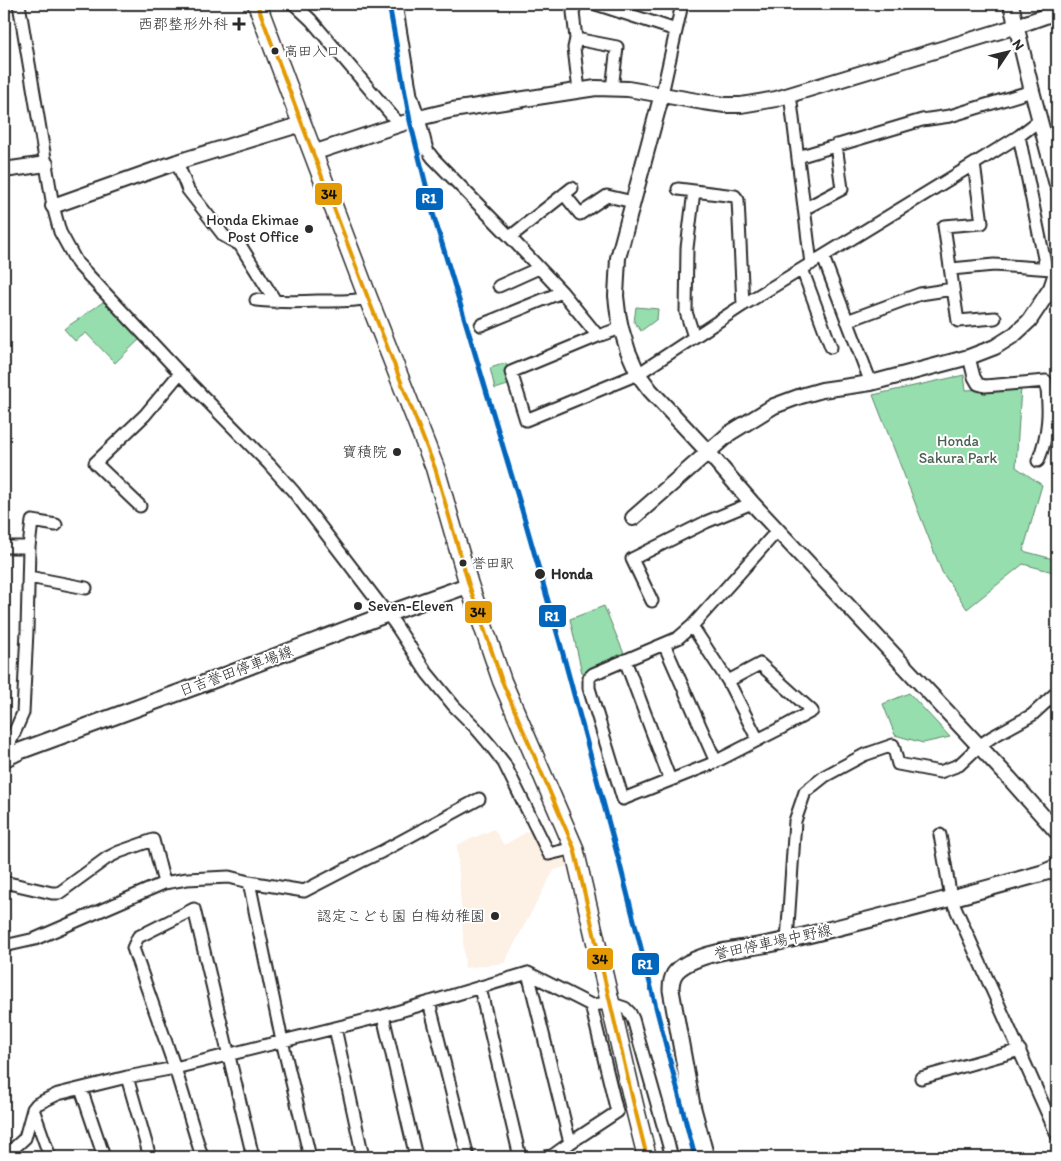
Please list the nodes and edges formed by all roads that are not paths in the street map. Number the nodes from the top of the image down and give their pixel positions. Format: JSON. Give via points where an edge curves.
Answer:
{"nodes":[{"id":1,"x":19,"y":4,"type":"edge"},
{"id":2,"x":258,"y":4,"type":"edge"},
{"id":3,"x":294,"y":4,"type":"edge"},
{"id":4,"x":396,"y":4,"type":"edge"},
{"id":5,"x":576,"y":4,"type":"edge"},
{"id":6,"x":596,"y":4,"type":"edge"},
{"id":7,"x":682,"y":4,"type":"edge"},
{"id":8,"x":1011,"y":4,"type":"edge"},
{"id":9,"x":1057,"y":12,"type":"edge"},
{"id":10,"x":1017,"y":26,"type":"junction"},
{"id":11,"x":676,"y":30,"type":"junction"},
{"id":12,"x":576,"y":39,"type":"junction"},
{"id":13,"x":612,"y":88,"type":"junction"},
{"id":14,"x":579,"y":91,"type":"junction"},
{"id":15,"x":1032,"y":91,"type":"junction"},
{"id":16,"x":662,"y":94,"type":"junction"},
{"id":17,"x":790,"y":94,"type":"junction"},
{"id":18,"x":419,"y":118,"type":"junction"},
{"id":19,"x":1040,"y":120,"type":"junction"},
{"id":20,"x":302,"y":124,"type":"junction"},
{"id":21,"x":399,"y":124,"type":"junction"},
{"id":22,"x":1019,"y":136,"type":"junction"},
{"id":23,"x":836,"y":145,"type":"junction"},
{"id":24,"x":313,"y":153,"type":"junction"},
{"id":25,"x":798,"y":157,"type":"junction"},
{"id":26,"x":177,"y":162,"type":"junction"},
{"id":27,"x":46,"y":164,"type":"junction"},
{"id":28,"x":974,"y":164,"type":"junction"},
{"id":29,"x":4,"y":170,"type":"edge"},
{"id":30,"x":1057,"y":181,"type":"edge"},
{"id":31,"x":678,"y":189,"type":"dead end"},
{"id":32,"x":694,"y":191,"type":"junction"},
{"id":33,"x":633,"y":202,"type":"junction"},
{"id":34,"x":53,"y":206,"type":"junction"},
{"id":35,"x":804,"y":209,"type":"junction"},
{"id":36,"x":510,"y":237,"type":"junction"},
{"id":37,"x":823,"y":257,"type":"junction"},
{"id":38,"x":807,"y":267,"type":"junction"},
{"id":39,"x":539,"y":268,"type":"junction"},
{"id":40,"x":951,"y":269,"type":"junction"},
{"id":41,"x":1054,"y":269,"type":"edge"},
{"id":42,"x":499,"y":286,"type":"dead end"},
{"id":43,"x":953,"y":289,"type":"junction"},
{"id":44,"x":562,"y":292,"type":"junction"},
{"id":45,"x":368,"y":298,"type":"junction"},
{"id":46,"x":256,"y":300,"type":"dead end"},
{"id":47,"x":276,"y":302,"type":"junction"},
{"id":48,"x":743,"y":305,"type":"junction"},
{"id":49,"x":995,"y":318,"type":"dead end"},
{"id":50,"x":848,"y":321,"type":"junction"},
{"id":51,"x":481,"y":325,"type":"dead end"},
{"id":52,"x":621,"y":328,"type":"junction"},
{"id":53,"x":598,"y":336,"type":"junction"},
{"id":54,"x":694,"y":337,"type":"junction"},
{"id":55,"x":831,"y":347,"type":"dead end"},
{"id":56,"x":969,"y":357,"type":"junction"},
{"id":57,"x":180,"y":372,"type":"junction"},
{"id":58,"x":638,"y":374,"type":"junction"},
{"id":59,"x":871,"y":383,"type":"junction"},
{"id":60,"x":708,"y":452,"type":"junction"},
{"id":61,"x":1038,"y":461,"type":"dead end"},
{"id":62,"x":752,"y":503,"type":"junction"},
{"id":63,"x":140,"y":506,"type":"dead end"},
{"id":64,"x":633,"y":518,"type":"dead end"},
{"id":65,"x":56,"y":525,"type":"dead end"},
{"id":66,"x":778,"y":530,"type":"junction"},
{"id":67,"x":4,"y":547,"type":"edge"},
{"id":68,"x":29,"y":547,"type":"junction"},
{"id":69,"x":29,"y":577,"type":"junction"},
{"id":70,"x":469,"y":585,"type":"junction"},
{"id":71,"x":86,"y":588,"type":"dead end"},
{"id":72,"x":652,"y":601,"type":"dead end"},
{"id":73,"x":387,"y":614,"type":"junction"},
{"id":74,"x":692,"y":626,"type":"junction"},
{"id":75,"x":664,"y":644,"type":"junction"},
{"id":76,"x":625,"y":660,"type":"junction"},
{"id":77,"x":728,"y":681,"type":"junction"},
{"id":78,"x":1057,"y":692,"type":"edge"},
{"id":79,"x":758,"y":740,"type":"junction"},
{"id":80,"x":979,"y":746,"type":"junction"},
{"id":81,"x":5,"y":758,"type":"edge"},
{"id":82,"x":716,"y":762,"type":"junction"},
{"id":83,"x":670,"y":780,"type":"junction"},
{"id":84,"x":479,"y":799,"type":"dead end"},
{"id":85,"x":1057,"y":832,"type":"edge"},
{"id":86,"x":940,"y":834,"type":"dead end"},
{"id":87,"x":574,"y":848,"type":"junction"},
{"id":88,"x":1057,"y":867,"type":"edge"},
{"id":89,"x":4,"y":882,"type":"edge"},
{"id":90,"x":248,"y":882,"type":"junction"},
{"id":91,"x":164,"y":883,"type":"junction"},
{"id":92,"x":951,"y":898,"type":"junction"},
{"id":93,"x":787,"y":940,"type":"junction"},
{"id":94,"x":4,"y":946,"type":"edge"},
{"id":95,"x":528,"y":973,"type":"junction"},
{"id":96,"x":480,"y":988,"type":"junction"},
{"id":97,"x":429,"y":1002,"type":"junction"},
{"id":98,"x":610,"y":1003,"type":"junction"},
{"id":99,"x":591,"y":1005,"type":"junction"},
{"id":100,"x":383,"y":1016,"type":"junction"},
{"id":101,"x":335,"y":1028,"type":"junction"},
{"id":102,"x":282,"y":1041,"type":"junction"},
{"id":103,"x":1020,"y":1050,"type":"junction"},
{"id":104,"x":229,"y":1054,"type":"junction"},
{"id":105,"x":175,"y":1068,"type":"junction"},
{"id":106,"x":127,"y":1077,"type":"junction"},
{"id":107,"x":921,"y":1078,"type":"dead end"},
{"id":108,"x":82,"y":1088,"type":"junction"},
{"id":109,"x":33,"y":1109,"type":"junction"},
{"id":110,"x":1057,"y":1135,"type":"edge"},
{"id":111,"x":570,"y":1143,"type":"junction"},
{"id":112,"x":4,"y":1155,"type":"edge"},
{"id":113,"x":50,"y":1157,"type":"edge"},
{"id":114,"x":104,"y":1157,"type":"edge"},
{"id":115,"x":150,"y":1157,"type":"edge"},
{"id":116,"x":202,"y":1157,"type":"edge"},
{"id":117,"x":254,"y":1157,"type":"edge"},
{"id":118,"x":310,"y":1157,"type":"edge"},
{"id":119,"x":363,"y":1157,"type":"edge"},
{"id":120,"x":416,"y":1157,"type":"edge"},
{"id":121,"x":468,"y":1157,"type":"edge"},
{"id":122,"x":520,"y":1157,"type":"edge"},
{"id":123,"x":545,"y":1157,"type":"edge"},
{"id":124,"x":647,"y":1157,"type":"edge"},
{"id":125,"x":672,"y":1157,"type":"edge"},
{"id":126,"x":706,"y":1157,"type":"edge"}],
"edges":[{"from":1,"to":27,"type":"street"},
{"from":2,"to":20,"type":"main road"},
{"from":3,"to":21,"type":"street"},
{"from":4,"to":18,"type":"street","via":[[411,95]]},
{"from":5,"to":12,"type":"street","via":[[573,12]]},
{"from":6,"to":11,"type":"street"},
{"from":7,"to":11,"type":"street"},
{"from":8,"to":10,"type":"street"},
{"from":9,"to":10,"type":"street"},
{"from":10,"to":15,"type":"street"},
{"from":10,"to":17,"type":"street"},
{"from":11,"to":16,"type":"street"},
{"from":12,"to":13,"type":"street","via":[[617,47]]},
{"from":12,"to":14,"type":"street","via":[[574,48]]},
{"from":13,"to":14,"type":"street"},
{"from":13,"to":16,"type":"street"},
{"from":14,"to":18,"type":"street"},
{"from":15,"to":19,"type":"street"},
{"from":15,"to":23,"type":"street"},
{"from":16,"to":17,"type":"street","via":[[740,105]]},
{"from":16,"to":33,"type":"street"},
{"from":17,"to":25,"type":"street"},
{"from":18,"to":21,"type":"street"},
{"from":18,"to":36,"type":"street","via":[[427,150],[433,158]]},
{"from":19,"to":22,"type":"street"},
{"from":19,"to":30,"type":"street"},
{"from":20,"to":24,"type":"main road"},
{"from":20,"to":26,"type":"street"},
{"from":21,"to":24,"type":"street"},
{"from":22,"to":28,"type":"street"},
{"from":22,"to":41,"type":"street"},
{"from":23,"to":25,"type":"street"},
{"from":23,"to":35,"type":"street","via":[[842,189]]},
{"from":24,"to":45,"type":"main road"},
{"from":25,"to":35,"type":"street"},
{"from":26,"to":34,"type":"street"},
{"from":26,"to":47,"type":"street","via":[[188,190],[224,236],[240,245]]},
{"from":27,"to":29,"type":"street"},
{"from":27,"to":34,"type":"street"},
{"from":28,"to":37,"type":"street"},
{"from":28,"to":40,"type":"street","via":[[982,223],[944,226]]},
{"from":31,"to":32,"type":"street"},
{"from":32,"to":48,"type":"street","via":[[735,196],[738,200]]},
{"from":32,"to":54,"type":"street","via":[[687,248],[686,312]]},
{"from":33,"to":36,"type":"street","via":[[607,196],[580,214],[568,191]]},
{"from":33,"to":52,"type":"street","via":[[618,258],[616,296]]},
{"from":34,"to":57,"type":"street","via":[[60,232],[77,263]]},
{"from":35,"to":38,"type":"street"},
{"from":36,"to":39,"type":"street"},
{"from":37,"to":38,"type":"street"},
{"from":37,"to":50,"type":"street"},
{"from":38,"to":48,"type":"street"},
{"from":38,"to":55,"type":"street"},
{"from":39,"to":42,"type":"street"},
{"from":39,"to":44,"type":"street"},
{"from":40,"to":41,"type":"street","via":[[994,265]]},
{"from":40,"to":43,"type":"street"},
{"from":41,"to":56,"type":"street","via":[[1051,288],[1029,321],[995,347]]},
{"from":43,"to":49,"type":"street","via":[[958,322]]},
{"from":43,"to":50,"type":"street","via":[[920,294]]},
{"from":44,"to":51,"type":"street"},
{"from":44,"to":53,"type":"street"},
{"from":45,"to":47,"type":"street"},
{"from":45,"to":70,"type":"main road","via":[[435,468]]},
{"from":46,"to":47,"type":"street"},
{"from":48,"to":54,"type":"street"},
{"from":50,"to":59,"type":"street"},
{"from":52,"to":53,"type":"street"},
{"from":52,"to":58,"type":"street"},
{"from":53,"to":58,"type":"street","via":[[511,372],[526,420]]},
{"from":54,"to":58,"type":"street"},
{"from":56,"to":59,"type":"street"},
{"from":56,"to":61,"type":"street","via":[[978,384],[1046,381],[1048,422]]},
{"from":57,"to":63,"type":"street","via":[[145,415],[95,463]]},
{"from":57,"to":73,"type":"street","via":[[294,492]]},
{"from":58,"to":60,"type":"street"},
{"from":59,"to":60,"type":"street","via":[[822,390],[774,406],[730,433]]},
{"from":60,"to":62,"type":"street"},
{"from":60,"to":64,"type":"street"},
{"from":62,"to":66,"type":"street"},
{"from":62,"to":72,"type":"street","via":[[632,559]]},
{"from":65,"to":68,"type":"street","via":[[32,521]]},
{"from":66,"to":74,"type":"street"},
{"from":66,"to":80,"type":"street"},
{"from":67,"to":68,"type":"street"},
{"from":68,"to":69,"type":"street"},
{"from":69,"to":71,"type":"street"},
{"from":69,"to":81,"type":"street","via":[[24,713]]},
{"from":70,"to":73,"type":"main road","name":"日吉誉田停車場線"},
{"from":70,"to":87,"type":"main road","via":[[502,682]]},
{"from":73,"to":81,"type":"main road","name":"日吉誉田停車場線"},
{"from":73,"to":87,"type":"street","via":[[427,673],[504,763],[549,854]]},
{"from":74,"to":75,"type":"street","via":[[678,638]]},
{"from":74,"to":77,"type":"street"},
{"from":75,"to":76,"type":"street"},
{"from":75,"to":82,"type":"street"},
{"from":76,"to":83,"type":"street"},
{"from":76,"to":83,"type":"street","via":[[589,678],[589,688],[623,799]]},
{"from":77,"to":79,"type":"street"},
{"from":77,"to":79,"type":"street","via":[[760,664],[812,711]]},
{"from":78,"to":80,"type":"street","via":[[1032,715]]},
{"from":79,"to":82,"type":"street"},
{"from":80,"to":85,"type":"street"},
{"from":80,"to":93,"type":"street","via":[[959,765],[940,772],[898,764],[894,745],[864,755],[825,776],[805,792],[795,821]]},
{"from":82,"to":83,"type":"street"},
{"from":84,"to":90,"type":"street","via":[[304,891]]},
{"from":86,"to":92,"type":"street"},
{"from":87,"to":98,"type":"main road"},
{"from":88,"to":92,"type":"main road","name":"誉田停車場中野線"},
{"from":89,"to":91,"type":"street","via":[[59,893],[106,858],[153,840]]},
{"from":90,"to":91,"type":"street","via":[[229,877],[207,877]]},
{"from":90,"to":102,"type":"street"},
{"from":91,"to":94,"type":"street","via":[[35,939]]},
{"from":92,"to":93,"type":"main road","name":"誉田停車場中野線"},
{"from":92,"to":103,"type":"street"},
{"from":93,"to":126,"type":"main road","name":"誉田停車場中野線","via":[[689,962],[674,973],[671,980],[692,1105]]},
{"from":95,"to":96,"type":"street"},
{"from":95,"to":99,"type":"street"},
{"from":95,"to":111,"type":"street"},
{"from":96,"to":97,"type":"street"},
{"from":96,"to":122,"type":"street"},
{"from":97,"to":100,"type":"street"},
{"from":97,"to":121,"type":"street"},
{"from":98,"to":99,"type":"street"},
{"from":98,"to":124,"type":"main road"},
{"from":98,"to":125,"type":"street","via":[[625,1008],[633,1019]]},
{"from":99,"to":111,"type":"street","via":[[617,1112]]},
{"from":100,"to":101,"type":"street"},
{"from":100,"to":120,"type":"street"},
{"from":101,"to":102,"type":"street"},
{"from":101,"to":119,"type":"street"},
{"from":102,"to":104,"type":"street"},
{"from":102,"to":118,"type":"street"},
{"from":103,"to":107,"type":"street"},
{"from":103,"to":110,"type":"street"},
{"from":104,"to":105,"type":"street"},
{"from":104,"to":105,"type":"street","via":[[194,909],[138,937],[133,948]]},
{"from":104,"to":117,"type":"street"},
{"from":105,"to":106,"type":"street"},
{"from":105,"to":116,"type":"street"},
{"from":106,"to":108,"type":"street"},
{"from":106,"to":115,"type":"street"},
{"from":108,"to":109,"type":"street","via":[[58,1094]]},
{"from":108,"to":114,"type":"street"},
{"from":109,"to":112,"type":"street","via":[[25,1138]]},
{"from":109,"to":113,"type":"street"},
{"from":111,"to":123,"type":"street","via":[[552,1156]]}]}
